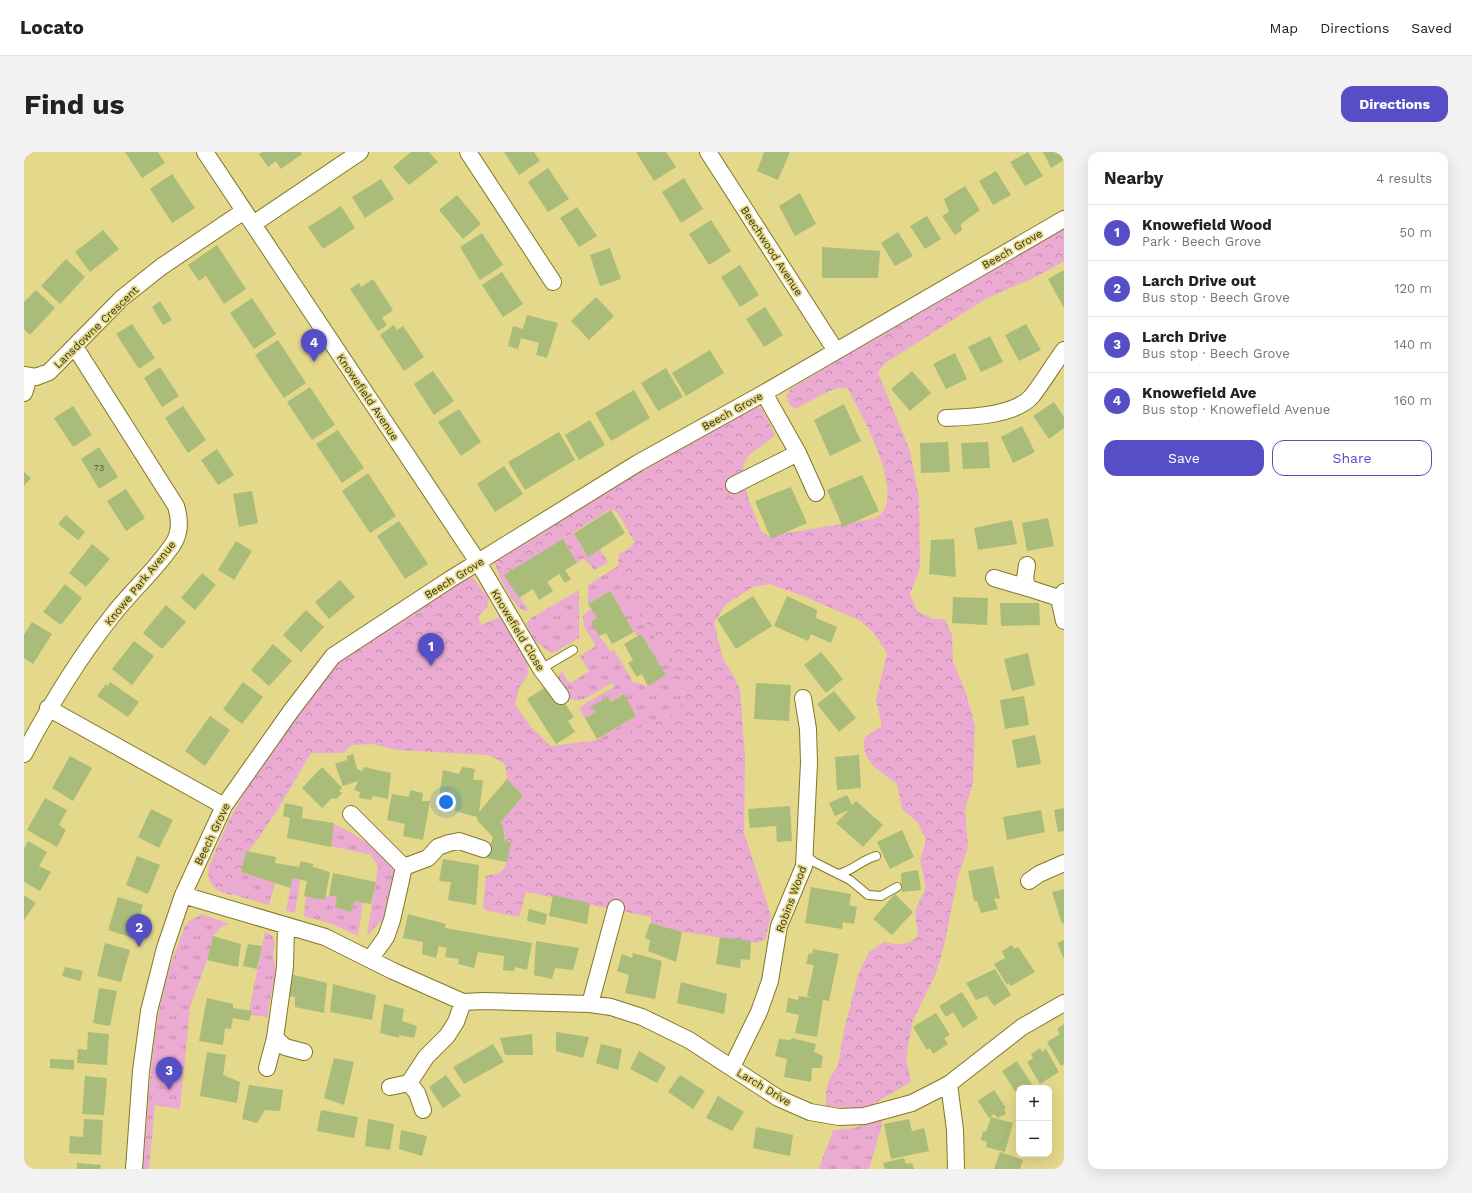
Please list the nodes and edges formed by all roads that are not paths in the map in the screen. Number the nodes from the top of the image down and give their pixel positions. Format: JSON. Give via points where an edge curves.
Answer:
{"nodes":[{"id":1,"x":205,"y":152,"type":"edge"},
{"id":2,"x":360,"y":152,"type":"edge"},
{"id":3,"x":468,"y":152,"type":"edge"},
{"id":4,"x":708,"y":152,"type":"edge"},
{"id":5,"x":244,"y":211,"type":"junction"},
{"id":6,"x":1064,"y":219,"type":"edge"},
{"id":7,"x":253,"y":224,"type":"junction"},
{"id":8,"x":553,"y":282,"type":"dead end"},
{"id":9,"x":75,"y":347,"type":"junction"},
{"id":10,"x":1064,"y":350,"type":"edge"},
{"id":11,"x":836,"y":351,"type":"junction"},
{"id":12,"x":26,"y":376,"type":"edge"},
{"id":13,"x":24,"y":393,"type":"edge"},
{"id":14,"x":764,"y":393,"type":"junction"},
{"id":15,"x":946,"y":418,"type":"dead end"},
{"id":16,"x":798,"y":453,"type":"junction"},
{"id":17,"x":734,"y":485,"type":"dead end"},
{"id":18,"x":816,"y":493,"type":"dead end"},
{"id":19,"x":478,"y":562,"type":"junction"},
{"id":20,"x":1027,"y":565,"type":"dead end"},
{"id":21,"x":994,"y":578,"type":"dead end"},
{"id":22,"x":1028,"y":588,"type":"junction"},
{"id":23,"x":1061,"y":595,"type":"edge"},
{"id":24,"x":1064,"y":621,"type":"edge"},
{"id":25,"x":573,"y":650,"type":"dead end"},
{"id":26,"x":541,"y":669,"type":"junction"},
{"id":27,"x":561,"y":696,"type":"dead end"},
{"id":28,"x":802,"y":698,"type":"dead end"},
{"id":29,"x":48,"y":708,"type":"junction"},
{"id":30,"x":24,"y":754,"type":"edge"},
{"id":31,"x":224,"y":806,"type":"junction"},
{"id":32,"x":351,"y":814,"type":"dead end"},
{"id":33,"x":483,"y":849,"type":"dead end"},
{"id":34,"x":805,"y":855,"type":"junction"},
{"id":35,"x":876,"y":856,"type":"dead end"},
{"id":36,"x":1064,"y":863,"type":"edge"},
{"id":37,"x":404,"y":867,"type":"junction"},
{"id":38,"x":838,"y":874,"type":"junction"},
{"id":39,"x":1029,"y":881,"type":"dead end"},
{"id":40,"x":897,"y":887,"type":"dead end"},
{"id":41,"x":183,"y":895,"type":"junction"},
{"id":42,"x":616,"y":908,"type":"dead end"},
{"id":43,"x":286,"y":926,"type":"junction"},
{"id":44,"x":371,"y":958,"type":"junction"},
{"id":45,"x":463,"y":1002,"type":"junction"},
{"id":46,"x":1064,"y":1003,"type":"edge"},
{"id":47,"x":590,"y":1004,"type":"junction"},
{"id":48,"x":275,"y":1038,"type":"junction"},
{"id":49,"x":304,"y":1052,"type":"dead end"},
{"id":50,"x":732,"y":1067,"type":"junction"},
{"id":51,"x":267,"y":1068,"type":"dead end"},
{"id":52,"x":409,"y":1083,"type":"junction"},
{"id":53,"x":949,"y":1084,"type":"junction"},
{"id":54,"x":390,"y":1087,"type":"dead end"},
{"id":55,"x":423,"y":1110,"type":"dead end"},
{"id":56,"x":134,"y":1169,"type":"edge"},
{"id":57,"x":956,"y":1169,"type":"edge"}],
"edges":[{"from":1,"to":5,"type":"street","name":"Knowefield Avenue"},
{"from":2,"to":7,"type":"street"},
{"from":3,"to":8,"type":"street"},
{"from":4,"to":11,"type":"street","name":"Beechwood Avenue"},
{"from":5,"to":7,"type":"street","name":"Knowefield Avenue"},
{"from":5,"to":9,"type":"street","name":"Lansdowne Crescent","via":[[156,271],[122,298]]},
{"from":6,"to":11,"type":"street","name":"Beech Grove"},
{"from":7,"to":19,"type":"street","name":"Knowefield Avenue"},
{"from":9,"to":12,"type":"street","name":"Lansdowne Crescent","via":[[49,372],[36,377]]},
{"from":9,"to":29,"type":"street","name":"Knowe Park Avenue","via":[[176,506],[179,526],[173,544],[113,615],[74,667]]},
{"from":10,"to":15,"type":"street","via":[[1031,397],[1009,410],[977,417]]},
{"from":11,"to":14,"type":"street","name":"Beech Grove"},
{"from":12,"to":13,"type":"street"},
{"from":14,"to":16,"type":"street"},
{"from":14,"to":19,"type":"street","name":"Beech Grove","via":[[638,463]]},
{"from":16,"to":17,"type":"street"},
{"from":16,"to":18,"type":"street"},
{"from":19,"to":26,"type":"street","name":"Knowefield Close"},
{"from":19,"to":31,"type":"street","name":"Beech Grove","via":[[333,656]]},
{"from":20,"to":22,"type":"street"},
{"from":21,"to":22,"type":"street"},
{"from":22,"to":23,"type":"street"},
{"from":23,"to":24,"type":"street"},
{"from":25,"to":26,"type":"lane"},
{"from":26,"to":27,"type":"street","name":"Knowefield Close"},
{"from":28,"to":34,"type":"street","name":"Robins Wood","via":[[808,729],[809,763]]},
{"from":29,"to":30,"type":"street","name":"Knowe Park Avenue"},
{"from":29,"to":31,"type":"street"},
{"from":31,"to":41,"type":"street","name":"Beech Grove"},
{"from":32,"to":37,"type":"street"},
{"from":33,"to":37,"type":"street","via":[[459,841],[449,843],[438,847],[428,858]]},
{"from":34,"to":38,"type":"lane"},
{"from":34,"to":50,"type":"street","name":"Robins Wood","via":[[804,866],[779,926],[770,981],[759,1012]]},
{"from":35,"to":38,"type":"lane","via":[[865,859],[846,873]]},
{"from":36,"to":39,"type":"street"},
{"from":37,"to":44,"type":"street","via":[[386,937]]},
{"from":38,"to":40,"type":"lane","via":[[868,894],[882,896]]},
{"from":41,"to":43,"type":"street","name":"Larch Drive"},
{"from":41,"to":56,"type":"street","name":"Beech Grove","via":[[165,948],[149,1011],[141,1071]]},
{"from":42,"to":47,"type":"street"},
{"from":43,"to":44,"type":"street","name":"Larch Drive","via":[[325,937]]},
{"from":43,"to":48,"type":"street","via":[[285,967]]},
{"from":44,"to":45,"type":"street","name":"Larch Drive","via":[[393,971]]},
{"from":45,"to":47,"type":"street","name":"Larch Drive"},
{"from":45,"to":52,"type":"street","via":[[456,1022],[447,1036],[426,1057]]},
{"from":46,"to":53,"type":"street","name":"Larch Drive","via":[[1022,1027]]},
{"from":47,"to":50,"type":"street","name":"Larch Drive","via":[[611,1007],[642,1017],[689,1040]]},
{"from":48,"to":49,"type":"street","via":[[285,1047]]},
{"from":48,"to":51,"type":"street"},
{"from":50,"to":53,"type":"street","name":"Larch Drive","via":[[778,1098],[810,1112],[839,1117],[864,1116],[886,1111],[912,1103]]},
{"from":52,"to":54,"type":"street"},
{"from":52,"to":55,"type":"street","via":[[417,1092]]},
{"from":53,"to":57,"type":"street","via":[[955,1130]]}]}
